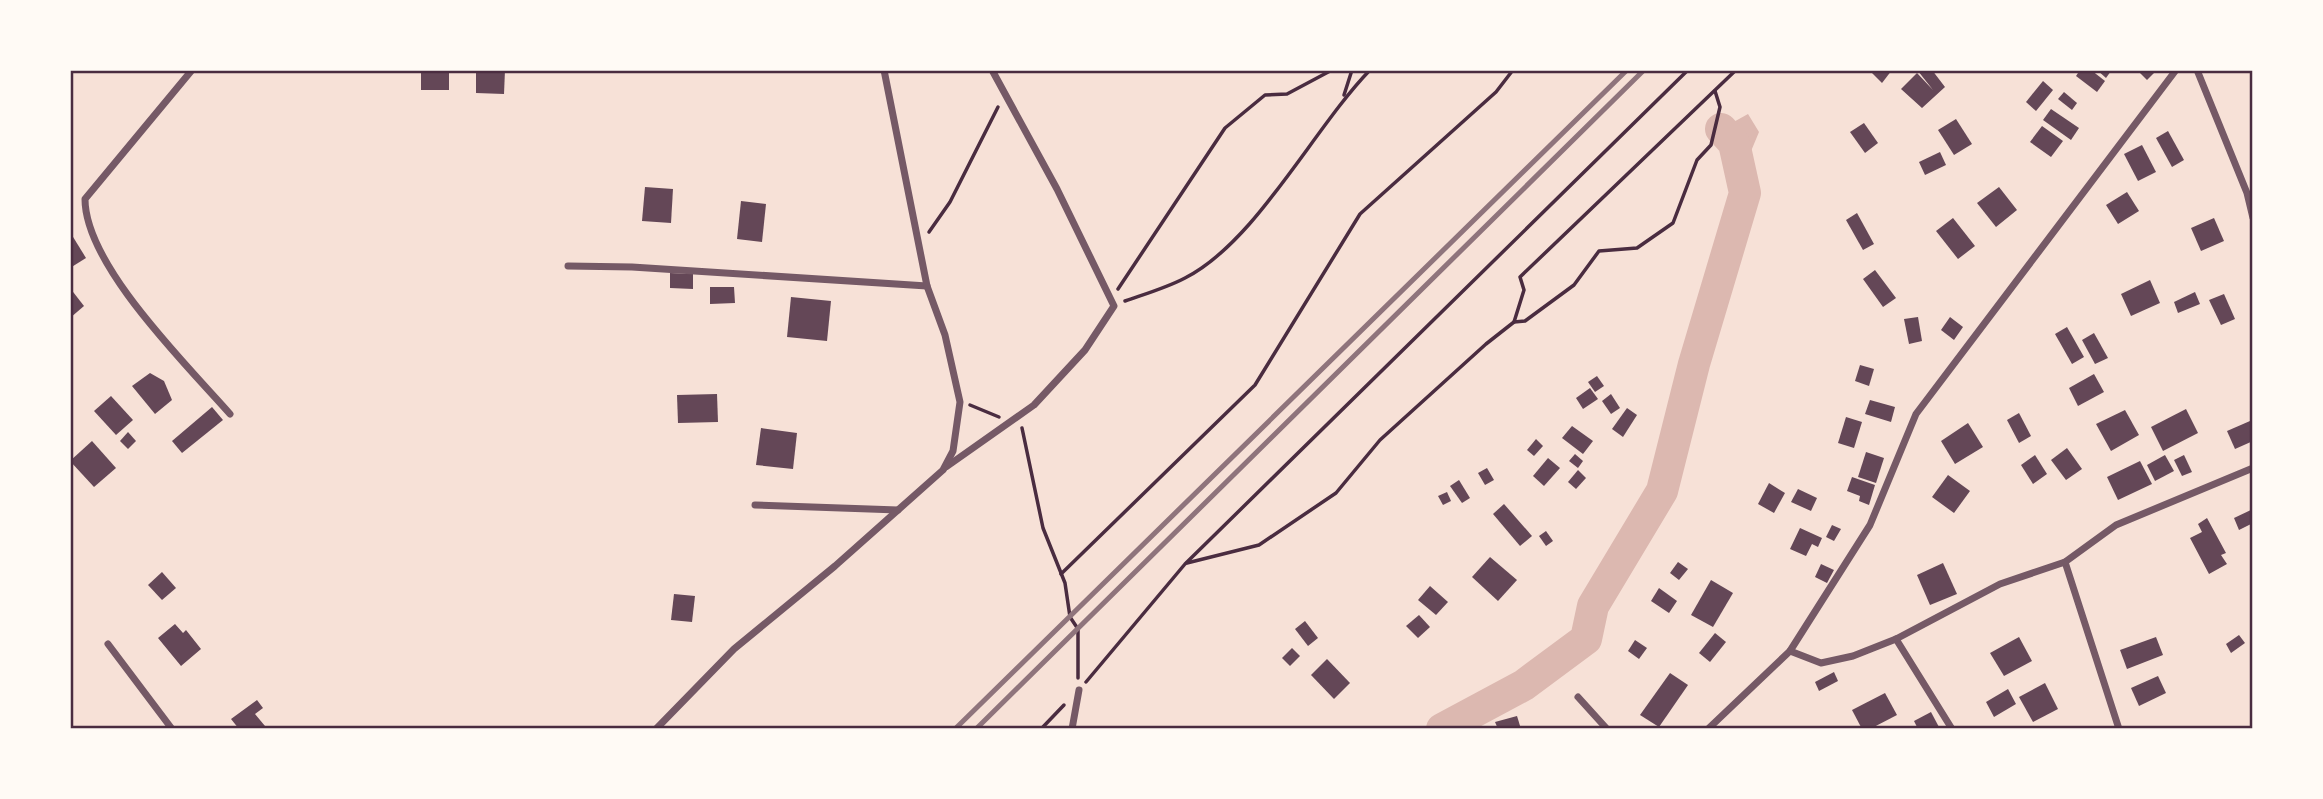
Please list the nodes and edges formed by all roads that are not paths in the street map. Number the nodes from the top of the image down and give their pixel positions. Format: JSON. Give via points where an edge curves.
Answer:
{"nodes":[{"id":1,"x":191,"y":70,"type":"edge"},
{"id":2,"x":884,"y":70,"type":"edge"},
{"id":3,"x":992,"y":70,"type":"edge"},
{"id":4,"x":2176,"y":70,"type":"edge"},
{"id":5,"x":2197,"y":70,"type":"edge"},
{"id":6,"x":2253,"y":218,"type":"edge"},
{"id":7,"x":568,"y":266,"type":"dead end"},
{"id":8,"x":927,"y":286,"type":"junction"},
{"id":9,"x":230,"y":414,"type":"dead end"},
{"id":10,"x":2253,"y":468,"type":"edge"},
{"id":11,"x":943,"y":470,"type":"junction"},
{"id":12,"x":755,"y":505,"type":"dead end"},
{"id":13,"x":898,"y":510,"type":"junction"},
{"id":14,"x":2065,"y":562,"type":"junction"},
{"id":15,"x":1896,"y":639,"type":"junction"},
{"id":16,"x":108,"y":644,"type":"dead end"},
{"id":17,"x":1790,"y":651,"type":"junction"},
{"id":18,"x":1079,"y":690,"type":"road end"},
{"id":19,"x":1578,"y":697,"type":"dead end"},
{"id":20,"x":172,"y":729,"type":"edge"},
{"id":21,"x":656,"y":729,"type":"edge"},
{"id":22,"x":1072,"y":729,"type":"edge"},
{"id":23,"x":1606,"y":729,"type":"edge"},
{"id":24,"x":1708,"y":729,"type":"edge"},
{"id":25,"x":1952,"y":729,"type":"edge"},
{"id":26,"x":2119,"y":729,"type":"edge"}],
"edges":[{"from":1,"to":9,"type":"street","via":[[85,199],[85,215],[94,243],[110,269]]},
{"from":2,"to":8,"type":"street"},
{"from":3,"to":11,"type":"street","via":[[1112,303],[1085,350],[1034,405]]},
{"from":4,"to":17,"type":"street","via":[[1916,414],[1870,525]]},
{"from":5,"to":6,"type":"street"},
{"from":7,"to":8,"type":"street"},
{"from":8,"to":11,"type":"street","via":[[960,401],[953,451]]},
{"from":10,"to":14,"type":"street","via":[[2116,525]]},
{"from":11,"to":13,"type":"street"},
{"from":12,"to":13,"type":"street"},
{"from":13,"to":21,"type":"street","via":[[713,667]]},
{"from":14,"to":15,"type":"street","via":[[2000,584]]},
{"from":14,"to":26,"type":"street"},
{"from":15,"to":17,"type":"street","via":[[1821,663]]},
{"from":15,"to":25,"type":"street"},
{"from":16,"to":20,"type":"street"},
{"from":17,"to":24,"type":"street"},
{"from":18,"to":22,"type":"street"},
{"from":19,"to":23,"type":"street"}]}
